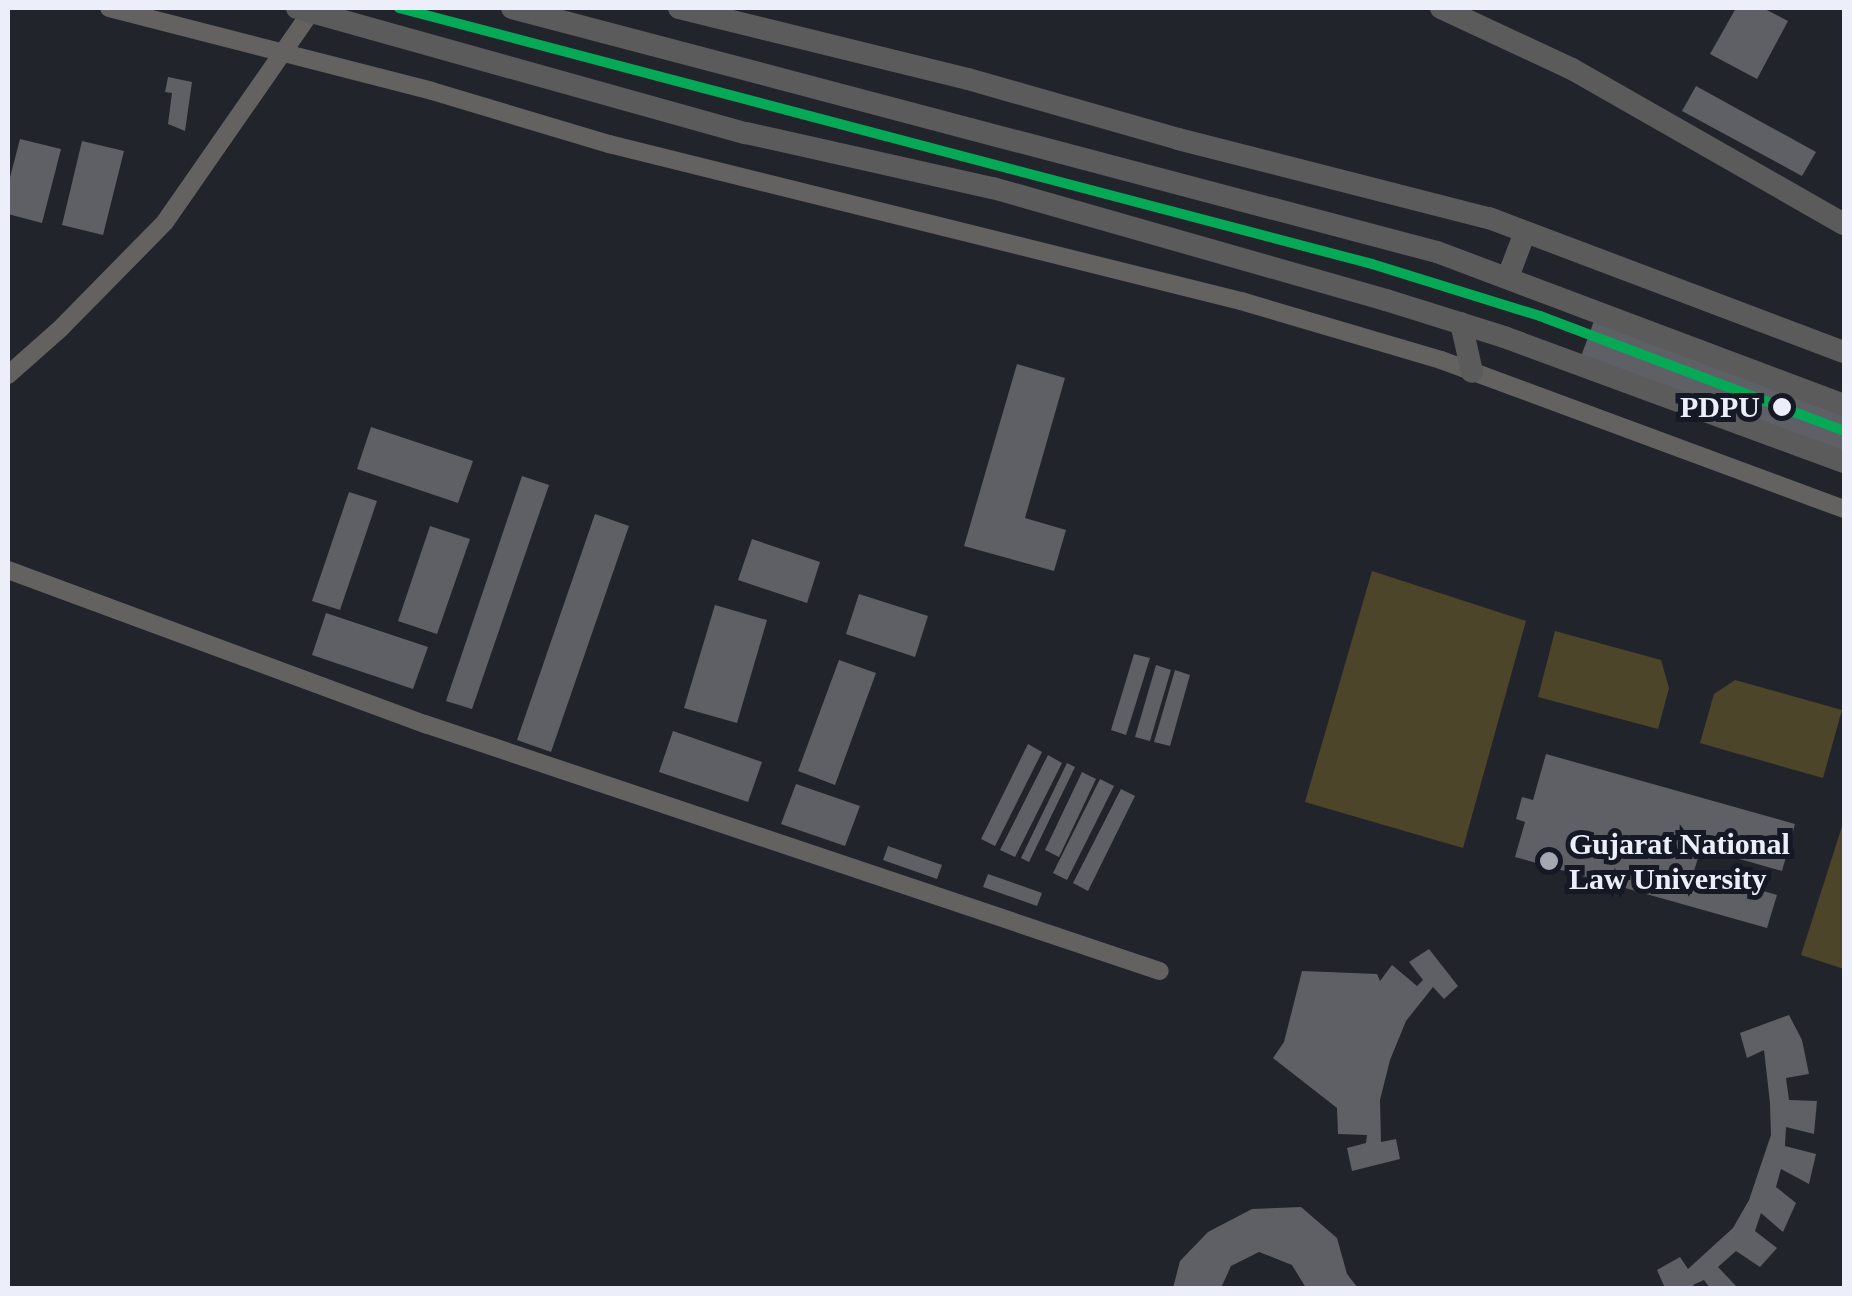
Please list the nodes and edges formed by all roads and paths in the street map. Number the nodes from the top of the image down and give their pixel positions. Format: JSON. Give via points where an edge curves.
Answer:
{"nodes":[{"id":1,"x":109,"y":8,"type":"edge"},
{"id":2,"x":512,"y":8,"type":"edge"},
{"id":3,"x":679,"y":8,"type":"edge"},
{"id":4,"x":1440,"y":8,"type":"edge"},
{"id":5,"x":307,"y":9,"type":"edge"},
{"id":6,"x":283,"y":54,"type":"junction"},
{"id":7,"x":1844,"y":224,"type":"edge"},
{"id":8,"x":1525,"y":232,"type":"junction"},
{"id":9,"x":1508,"y":278,"type":"junction"},
{"id":10,"x":1460,"y":323,"type":"junction"},
{"id":11,"x":1843,"y":347,"type":"edge"},
{"id":12,"x":1472,"y":372,"type":"junction"},
{"id":13,"x":8,"y":375,"type":"edge"},
{"id":14,"x":1844,"y":405,"type":"edge"},
{"id":15,"x":1844,"y":462,"type":"edge"},
{"id":16,"x":1844,"y":509,"type":"edge"},
{"id":17,"x":8,"y":570,"type":"edge"},
{"id":18,"x":1160,"y":971,"type":"dead end"}],
"edges":[{"from":1,"to":6,"type":"street"},
{"from":2,"to":9,"type":"street","via":[[1437,252]]},
{"from":3,"to":8,"type":"street","via":[[968,79]]},
{"from":4,"to":7,"type":"street","via":[[1572,70]]},
{"from":5,"to":6,"type":"street"},
{"from":5,"to":10,"type":"street","via":[[746,133],[993,188]]},
{"from":6,"to":12,"type":"street","via":[[610,144],[1241,301]]},
{"from":6,"to":13,"type":"street","via":[[164,222]]},
{"from":8,"to":9,"type":"street"},
{"from":8,"to":11,"type":"street"},
{"from":9,"to":14,"type":"street"},
{"from":10,"to":12,"type":"street"},
{"from":10,"to":15,"type":"street"},
{"from":12,"to":16,"type":"street"},
{"from":17,"to":18,"type":"street","via":[[425,724]]}]}
